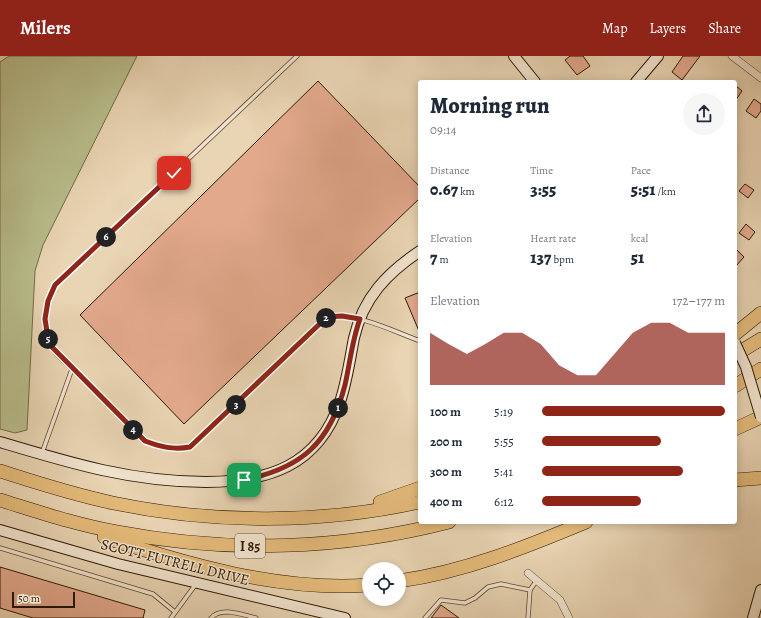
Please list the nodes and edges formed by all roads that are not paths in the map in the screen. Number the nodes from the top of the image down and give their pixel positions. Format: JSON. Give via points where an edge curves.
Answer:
{"nodes":[{"id":1,"x":297,"y":56,"type":"edge"},
{"id":2,"x":514,"y":56,"type":"edge"},
{"id":3,"x":658,"y":56,"type":"edge"},
{"id":4,"x":732,"y":56,"type":"edge"},
{"id":5,"x":761,"y":78,"type":"edge"},
{"id":6,"x":533,"y":80,"type":"edge"},
{"id":7,"x":638,"y":80,"type":"edge"},
{"id":8,"x":418,"y":252,"type":"edge"},
{"id":9,"x":761,"y":312,"type":"edge"},
{"id":10,"x":360,"y":319,"type":"junction"},
{"id":11,"x":737,"y":332,"type":"edge"},
{"id":12,"x":761,"y":339,"type":"edge"},
{"id":13,"x":418,"y":340,"type":"edge"},
{"id":14,"x":737,"y":347,"type":"edge"},
{"id":15,"x":737,"y":354,"type":"edge"},
{"id":16,"x":72,"y":369,"type":"junction"},
{"id":17,"x":761,"y":369,"type":"edge"},
{"id":18,"x":737,"y":385,"type":"edge"},
{"id":19,"x":761,"y":417,"type":"edge"},
{"id":20,"x":737,"y":428,"type":"edge"},
{"id":21,"x":0,"y":442,"type":"edge"},
{"id":22,"x":42,"y":454,"type":"junction"},
{"id":23,"x":0,"y":471,"type":"edge"},
{"id":24,"x":761,"y":478,"type":"edge"},
{"id":25,"x":737,"y":480,"type":"edge"},
{"id":26,"x":418,"y":489,"type":"edge"},
{"id":27,"x":0,"y":500,"type":"edge"},
{"id":28,"x":418,"y":502,"type":"edge"},
{"id":29,"x":52,"y":516,"type":"junction"},
{"id":30,"x":328,"y":516,"type":"junction"},
{"id":31,"x":441,"y":524,"type":"edge"},
{"id":32,"x":562,"y":524,"type":"edge"},
{"id":33,"x":581,"y":524,"type":"edge"},
{"id":34,"x":0,"y":530,"type":"edge"},
{"id":35,"x":533,"y":542,"type":"junction"},
{"id":36,"x":0,"y":548,"type":"edge"},
{"id":37,"x":528,"y":574,"type":"dead end"},
{"id":38,"x":406,"y":580,"type":"edge"},
{"id":39,"x":537,"y":580,"type":"junction"},
{"id":40,"x":197,"y":583,"type":"junction"},
{"id":41,"x":362,"y":585,"type":"edge"},
{"id":42,"x":530,"y":590,"type":"junction"},
{"id":43,"x":761,"y":590,"type":"edge"},
{"id":44,"x":175,"y":612,"type":"junction"},
{"id":45,"x":171,"y":618,"type":"edge"},
{"id":46,"x":211,"y":618,"type":"edge"},
{"id":47,"x":256,"y":618,"type":"edge"},
{"id":48,"x":345,"y":618,"type":"edge"},
{"id":49,"x":425,"y":618,"type":"edge"},
{"id":50,"x":528,"y":618,"type":"edge"},
{"id":51,"x":569,"y":618,"type":"edge"},
{"id":52,"x":753,"y":618,"type":"edge"}],
"edges":[{"from":1,"to":16,"type":"lane","via":[[55,285],[48,301],[45,319],[49,344]]},
{"from":2,"to":6,"type":"street"},
{"from":3,"to":7,"type":"street"},
{"from":4,"to":5,"type":"street"},
{"from":8,"to":10,"type":"street","via":[[380,284]]},
{"from":9,"to":11,"type":"highway"},
{"from":10,"to":13,"type":"lane"},
{"from":10,"to":16,"type":"lane","via":[[327,317],[190,447],[162,447],[145,441]]},
{"from":10,"to":22,"type":"street","via":[[340,402],[329,427],[317,444],[297,461],[270,475],[244,480],[173,482],[120,475]]},
{"from":12,"to":15,"type":"highway"},
{"from":14,"to":19,"type":"street","bridge":true,"via":[[746,367]]},
{"from":16,"to":22,"type":"lane"},
{"from":17,"to":18,"type":"highway"},
{"from":19,"to":20,"type":"highway"},
{"from":21,"to":22,"type":"street"},
{"from":23,"to":30,"type":"highway","number":"I 85","via":[[86,497],[188,515],[261,519]]},
{"from":24,"to":25,"type":"highway"},
{"from":26,"to":30,"type":"highway"},
{"from":27,"to":29,"type":"highway","number":"I 85"},
{"from":28,"to":30,"type":"highway","number":"I 85"},
{"from":29,"to":31,"type":"highway","number":"I 85","via":[[137,536],[255,546],[343,542],[403,533]]},
{"from":29,"to":41,"type":"highway","via":[[146,551],[234,573],[306,583]]},
{"from":32,"to":35,"type":"highway"},
{"from":33,"to":35,"type":"highway"},
{"from":34,"to":40,"type":"street","name":"SCOTT FUTRELL DRIVE","via":[[118,564]]},
{"from":35,"to":38,"type":"highway","via":[[474,564]]},
{"from":36,"to":44,"type":"lane","via":[[153,594]]},
{"from":37,"to":39,"type":"street"},
{"from":39,"to":42,"type":"lane"},
{"from":39,"to":51,"type":"street","via":[[560,600]]},
{"from":40,"to":44,"type":"lane"},
{"from":40,"to":48,"type":"street","name":"SCOTT FUTRELL DRIVE"},
{"from":42,"to":49,"type":"lane","via":[[501,584],[488,587],[465,603],[441,600]]},
{"from":42,"to":50,"type":"lane"},
{"from":43,"to":52,"type":"street"},
{"from":44,"to":45,"type":"lane"},
{"from":46,"to":47,"type":"lane","via":[[224,612]]}]}
